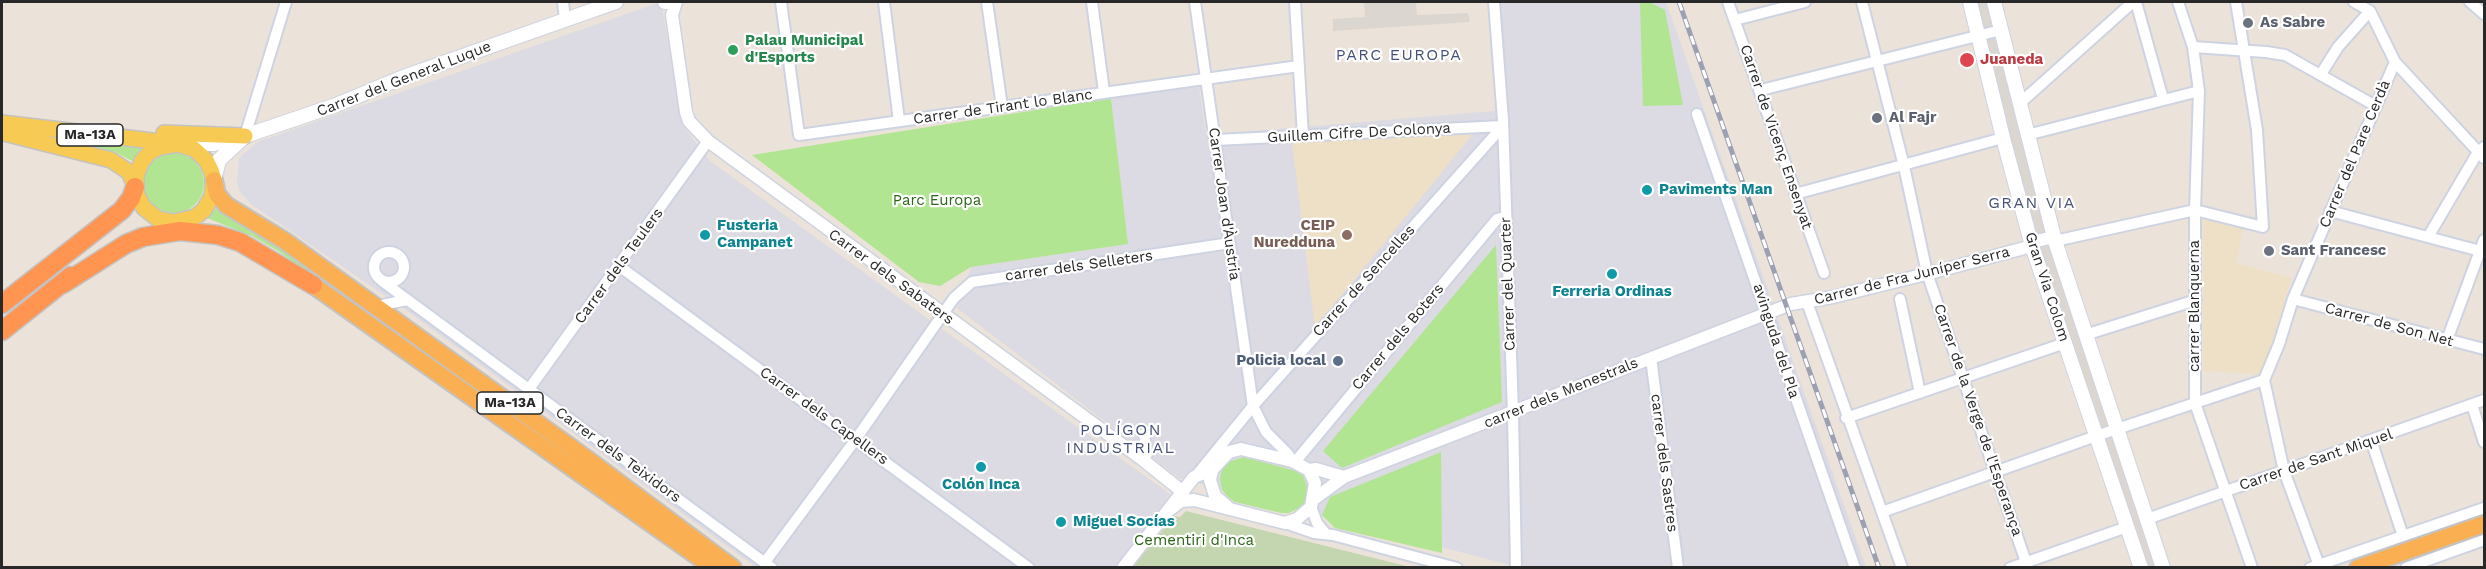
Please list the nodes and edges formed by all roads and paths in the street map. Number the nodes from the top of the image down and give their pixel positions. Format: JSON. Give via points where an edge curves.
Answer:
{"nodes":[{"id":1,"x":286,"y":2,"type":"edge"},
{"id":2,"x":562,"y":2,"type":"edge"},
{"id":3,"x":616,"y":2,"type":"edge"},
{"id":4,"x":664,"y":2,"type":"edge"},
{"id":5,"x":676,"y":2,"type":"edge"},
{"id":6,"x":781,"y":2,"type":"edge"},
{"id":7,"x":884,"y":2,"type":"edge"},
{"id":8,"x":987,"y":2,"type":"edge"},
{"id":9,"x":1092,"y":2,"type":"edge"},
{"id":10,"x":1195,"y":2,"type":"edge"},
{"id":11,"x":1295,"y":2,"type":"edge"},
{"id":12,"x":1494,"y":2,"type":"edge"},
{"id":13,"x":1728,"y":2,"type":"edge"},
{"id":14,"x":1805,"y":2,"type":"edge"},
{"id":15,"x":1862,"y":2,"type":"edge"},
{"id":16,"x":1970,"y":2,"type":"edge"},
{"id":17,"x":1994,"y":2,"type":"edge"},
{"id":18,"x":2135,"y":2,"type":"edge"},
{"id":19,"x":2178,"y":2,"type":"edge"},
{"id":20,"x":2236,"y":2,"type":"edge"},
{"id":21,"x":2354,"y":2,"type":"edge"},
{"id":22,"x":2470,"y":2,"type":"edge"},
{"id":23,"x":2371,"y":6,"type":"edge"},
{"id":24,"x":2484,"y":14,"type":"edge"},
{"id":25,"x":672,"y":15,"type":"junction"},
{"id":26,"x":565,"y":19,"type":"junction"},
{"id":27,"x":1735,"y":20,"type":"junction"},
{"id":28,"x":2001,"y":30,"type":"junction"},
{"id":29,"x":1980,"y":37,"type":"junction"},
{"id":30,"x":2193,"y":47,"type":"junction"},
{"id":31,"x":2246,"y":50,"type":"junction"},
{"id":32,"x":1877,"y":60,"type":"junction"},
{"id":33,"x":2395,"y":62,"type":"junction"},
{"id":34,"x":1299,"y":66,"type":"junction"},
{"id":35,"x":2321,"y":74,"type":"junction"},
{"id":36,"x":1206,"y":79,"type":"junction"},
{"id":37,"x":1761,"y":90,"type":"junction"},
{"id":38,"x":2199,"y":91,"type":"junction"},
{"id":39,"x":1104,"y":92,"type":"junction"},
{"id":40,"x":2163,"y":99,"type":"junction"},
{"id":41,"x":2019,"y":104,"type":"junction"},
{"id":42,"x":2374,"y":105,"type":"junction"},
{"id":43,"x":1002,"y":107,"type":"junction"},
{"id":44,"x":1697,"y":114,"type":"dead end"},
{"id":45,"x":2,"y":118,"type":"edge"},
{"id":46,"x":899,"y":121,"type":"junction"},
{"id":47,"x":2,"y":123,"type":"edge"},
{"id":48,"x":1503,"y":126,"type":"junction"},
{"id":49,"x":2,"y":133,"type":"edge"},
{"id":50,"x":2026,"y":135,"type":"junction"},
{"id":51,"x":245,"y":136,"type":"junction"},
{"id":52,"x":1304,"y":136,"type":"junction"},
{"id":53,"x":2003,"y":138,"type":"junction"},
{"id":54,"x":1215,"y":140,"type":"junction"},
{"id":55,"x":708,"y":141,"type":"junction"},
{"id":56,"x":178,"y":144,"type":"junction"},
{"id":57,"x":2482,"y":152,"type":"edge"},
{"id":58,"x":1904,"y":166,"type":"junction"},
{"id":59,"x":214,"y":180,"type":"junction"},
{"id":60,"x":135,"y":187,"type":"junction"},
{"id":61,"x":1795,"y":194,"type":"junction"},
{"id":62,"x":2195,"y":210,"type":"junction"},
{"id":63,"x":2330,"y":211,"type":"junction"},
{"id":64,"x":1505,"y":217,"type":"junction"},
{"id":65,"x":174,"y":222,"type":"junction"},
{"id":66,"x":2428,"y":237,"type":"junction"},
{"id":67,"x":2055,"y":241,"type":"junction"},
{"id":68,"x":1230,"y":243,"type":"junction"},
{"id":69,"x":2032,"y":246,"type":"junction"},
{"id":70,"x":2483,"y":248,"type":"edge"},
{"id":71,"x":619,"y":266,"type":"junction"},
{"id":72,"x":1824,"y":273,"type":"dead end"},
{"id":73,"x":1927,"y":273,"type":"junction"},
{"id":74,"x":403,"y":274,"type":"junction"},
{"id":75,"x":382,"y":281,"type":"junction"},
{"id":76,"x":63,"y":284,"type":"junction"},
{"id":77,"x":313,"y":285,"type":"junction"},
{"id":78,"x":1900,"y":299,"type":"dead end"},
{"id":79,"x":2293,"y":299,"type":"junction"},
{"id":80,"x":407,"y":300,"type":"junction"},
{"id":81,"x":2196,"y":300,"type":"junction"},
{"id":82,"x":1807,"y":302,"type":"junction"},
{"id":83,"x":2,"y":304,"type":"edge"},
{"id":84,"x":377,"y":306,"type":"junction"},
{"id":85,"x":1773,"y":311,"type":"junction"},
{"id":86,"x":943,"y":315,"type":"junction"},
{"id":87,"x":2,"y":331,"type":"edge"},
{"id":88,"x":2085,"y":335,"type":"junction"},
{"id":89,"x":2447,"y":340,"type":"junction"},
{"id":90,"x":2065,"y":343,"type":"junction"},
{"id":91,"x":2484,"y":349,"type":"edge"},
{"id":92,"x":1651,"y":358,"type":"junction"},
{"id":93,"x":1963,"y":378,"type":"junction"},
{"id":94,"x":2264,"y":380,"type":"junction"},
{"id":95,"x":529,"y":389,"type":"junction"},
{"id":96,"x":1920,"y":393,"type":"junction"},
{"id":97,"x":2484,"y":400,"type":"edge"},
{"id":98,"x":2195,"y":403,"type":"junction"},
{"id":99,"x":2472,"y":405,"type":"junction"},
{"id":100,"x":1253,"y":406,"type":"junction"},
{"id":101,"x":1514,"y":413,"type":"junction"},
{"id":102,"x":1846,"y":418,"type":"junction"},
{"id":103,"x":2117,"y":429,"type":"junction"},
{"id":104,"x":1144,"y":434,"type":"dead end"},
{"id":105,"x":2096,"y":436,"type":"junction"},
{"id":106,"x":1226,"y":438,"type":"junction"},
{"id":107,"x":856,"y":439,"type":"junction"},
{"id":108,"x":2371,"y":440,"type":"junction"},
{"id":109,"x":2484,"y":442,"type":"edge"},
{"id":110,"x":1220,"y":459,"type":"junction"},
{"id":111,"x":1143,"y":460,"type":"junction"},
{"id":112,"x":1293,"y":462,"type":"junction"},
{"id":113,"x":1212,"y":470,"type":"junction"},
{"id":114,"x":1309,"y":470,"type":"junction"},
{"id":115,"x":2284,"y":471,"type":"junction"},
{"id":116,"x":1995,"y":472,"type":"junction"},
{"id":117,"x":1194,"y":477,"type":"junction"},
{"id":118,"x":1344,"y":477,"type":"junction"},
{"id":119,"x":1183,"y":492,"type":"junction"},
{"id":120,"x":2226,"y":492,"type":"junction"},
{"id":121,"x":1313,"y":503,"type":"junction"},
{"id":122,"x":1228,"y":508,"type":"junction"},
{"id":123,"x":2484,"y":508,"type":"edge"},
{"id":124,"x":1168,"y":511,"type":"junction"},
{"id":125,"x":1882,"y":512,"type":"junction"},
{"id":126,"x":2147,"y":519,"type":"junction"},
{"id":127,"x":1286,"y":524,"type":"junction"},
{"id":128,"x":2484,"y":524,"type":"edge"},
{"id":129,"x":2127,"y":527,"type":"junction"},
{"id":130,"x":1326,"y":534,"type":"junction"},
{"id":131,"x":2403,"y":536,"type":"junction"},
{"id":132,"x":2484,"y":540,"type":"edge"},
{"id":133,"x":768,"y":565,"type":"edge"},
{"id":134,"x":2027,"y":565,"type":"edge"},
{"id":135,"x":2316,"y":566,"type":"edge"},
{"id":136,"x":714,"y":567,"type":"edge"},
{"id":137,"x":733,"y":567,"type":"edge"},
{"id":138,"x":1029,"y":567,"type":"edge"},
{"id":139,"x":1123,"y":567,"type":"edge"},
{"id":140,"x":1457,"y":567,"type":"edge"},
{"id":141,"x":1516,"y":567,"type":"edge"},
{"id":142,"x":1678,"y":567,"type":"edge"},
{"id":143,"x":1855,"y":567,"type":"edge"},
{"id":144,"x":1902,"y":567,"type":"edge"},
{"id":145,"x":2010,"y":567,"type":"edge"},
{"id":146,"x":2142,"y":567,"type":"edge"},
{"id":147,"x":2163,"y":567,"type":"edge"},
{"id":148,"x":2252,"y":567,"type":"edge"},
{"id":149,"x":2358,"y":567,"type":"edge"},
{"id":150,"x":2406,"y":567,"type":"edge"}],
"edges":[{"from":1,"to":51,"type":"street"},
{"from":2,"to":26,"type":"street"},
{"from":3,"to":26,"type":"main road","name":"Carrer del General Luque"},
{"from":4,"to":25,"type":"street","name":"Carrer dels Sabaters"},
{"from":5,"to":25,"type":"street","name":"Carrer dels Sabaters"},
{"from":6,"to":46,"type":"street","name":"Carrer de Tirant lo Blanc","via":[[799,135]]},
{"from":7,"to":46,"type":"street"},
{"from":8,"to":43,"type":"street"},
{"from":9,"to":39,"type":"street"},
{"from":10,"to":36,"type":"street","name":"Carrer Joan d'Àustria"},
{"from":11,"to":34,"type":"street"},
{"from":12,"to":48,"type":"street","name":"Carrer del Quarter"},
{"from":13,"to":27,"type":"street","name":"Carrer de Vicenç Ensenyat"},
{"from":14,"to":27,"type":"street"},
{"from":15,"to":32,"type":"street","name":"Carrer de la Verge de l'Esperança"},
{"from":16,"to":29,"type":"main road","name":"Gran Via Colom"},
{"from":17,"to":28,"type":"main road","name":"Gran Via Colom"},
{"from":18,"to":40,"type":"street"},
{"from":18,"to":41,"type":"street"},
{"from":19,"to":30,"type":"street","name":"carrer Blanquerna"},
{"from":20,"to":31,"type":"street"},
{"from":21,"to":23,"type":"street"},
{"from":22,"to":24,"type":"street"},
{"from":23,"to":33,"type":"street"},
{"from":23,"to":35,"type":"street"},
{"from":25,"to":55,"type":"street","name":"Carrer dels Sabaters","via":[[686,112],[689,121]]},
{"from":26,"to":51,"type":"main road","name":"Carrer del General Luque"},
{"from":27,"to":37,"type":"street","name":"Carrer de Vicenç Ensenyat"},
{"from":28,"to":29,"type":"street"},
{"from":28,"to":41,"type":"main road","name":"Gran Via Colom"},
{"from":29,"to":32,"type":"street"},
{"from":29,"to":53,"type":"main road","name":"Gran Via Colom"},
{"from":30,"to":31,"type":"street"},
{"from":30,"to":38,"type":"street","name":"carrer Blanquerna"},
{"from":31,"to":35,"type":"street","via":[[2285,55]]},
{"from":31,"to":62,"type":"street","via":[[2257,130],[2263,227]]},
{"from":32,"to":37,"type":"street"},
{"from":32,"to":58,"type":"street","name":"Carrer de la Verge de l'Esperança"},
{"from":33,"to":42,"type":"street","name":"Carrer del Pare Cerdà"},
{"from":33,"to":57,"type":"street"},
{"from":34,"to":36,"type":"street","name":"Carrer de Tirant lo Blanc"},
{"from":34,"to":52,"type":"street"},
{"from":35,"to":42,"type":"street"},
{"from":36,"to":39,"type":"street","name":"Carrer de Tirant lo Blanc"},
{"from":36,"to":54,"type":"street","name":"Carrer Joan d'Àustria"},
{"from":37,"to":61,"type":"street","name":"Carrer de Vicenç Ensenyat"},
{"from":38,"to":40,"type":"street"},
{"from":38,"to":62,"type":"street","name":"carrer Blanquerna"},
{"from":39,"to":43,"type":"street","name":"Carrer de Tirant lo Blanc"},
{"from":40,"to":50,"type":"street"},
{"from":41,"to":50,"type":"main road","name":"Gran Via Colom"},
{"from":42,"to":63,"type":"street","name":"Carrer del Pare Cerdà"},
{"from":43,"to":46,"type":"street","name":"Carrer de Tirant lo Blanc"},
{"from":44,"to":85,"type":"street","name":"avinguda del Pla"},
{"from":45,"to":51,"type":"main road","via":[[83,128]]},
{"from":47,"to":56,"type":"main road","number":"Ma-13A"},
{"from":48,"to":52,"type":"street","name":"Guillem Cifre De Colonya"},
{"from":48,"to":64,"type":"street","name":"Carrer del Quarter"},
{"from":48,"to":100,"type":"street","name":"Carrer de Sencelles"},
{"from":49,"to":60,"type":"main road","number":"Ma-13A","via":[[111,160],[129,172]]},
{"from":50,"to":67,"type":"main road","name":"Gran Via Colom"},
{"from":51,"to":56,"type":"main road","via":[[214,144]]},
{"from":51,"to":59,"type":"main road","name":"Carrer del General Luque","via":[[219,160]]},
{"from":52,"to":54,"type":"street","name":"Guillem Cifre De Colonya"},
{"from":53,"to":58,"type":"street"},
{"from":53,"to":69,"type":"main road","name":"Gran Via Colom"},
{"from":54,"to":68,"type":"street","name":"Carrer Joan d'Àustria"},
{"from":55,"to":71,"type":"street","name":"Carrer dels Teulers"},
{"from":55,"to":86,"type":"street","name":"Carrer dels Sabaters"},
{"from":56,"to":59,"type":"main road","number":"Ma-13A","via":[[203,156]]},
{"from":56,"to":60,"type":"main road","via":[[160,147],[146,156],[137,171]]},
{"from":57,"to":66,"type":"street"},
{"from":58,"to":61,"type":"street"},
{"from":58,"to":73,"type":"street","name":"Carrer de la Verge de l'Esperança"},
{"from":59,"to":65,"type":"main road","via":[[212,196],[204,210],[190,219]]},
{"from":59,"to":84,"type":"highway","number":"Ma-13A","via":[[217,194],[226,205],[285,240]]},
{"from":60,"to":65,"type":"main road","number":"Ma-13A","via":[[144,208],[158,219]]},
{"from":60,"to":83,"type":"highway","via":[[122,210]]},
{"from":61,"to":72,"type":"street","name":"Carrer de Vicenç Ensenyat"},
{"from":62,"to":67,"type":"street","name":"Carrer de Fra Juníper Serra"},
{"from":62,"to":81,"type":"street","name":"carrer Blanquerna"},
{"from":63,"to":66,"type":"street"},
{"from":63,"to":79,"type":"street","name":"Carrer del Pare Cerdà"},
{"from":64,"to":101,"type":"street","name":"Carrer del Quarter"},
{"from":64,"to":112,"type":"street","name":"Carrer dels Boters","via":[[1497,219],[1486,231]]},
{"from":65,"to":76,"type":"highway","via":[[129,233]]},
{"from":65,"to":77,"type":"main road","number":"Ma-13A","via":[[218,227],[250,239]]},
{"from":66,"to":70,"type":"street"},
{"from":67,"to":69,"type":"street","name":"Carrer de Fra Juníper Serra","via":[[2049,238]]},
{"from":67,"to":88,"type":"main road","name":"Gran Via Colom"},
{"from":68,"to":86,"type":"street","name":"carrer dels Selleters","via":[[972,282]]},
{"from":68,"to":100,"type":"street","name":"Carrer Joan d'Àustria"},
{"from":69,"to":73,"type":"street","name":"Carrer de Fra Juníper Serra"},
{"from":69,"to":90,"type":"main road","name":"Gran Via Colom"},
{"from":70,"to":89,"type":"street"},
{"from":71,"to":95,"type":"street","name":"Carrer dels Teulers"},
{"from":71,"to":107,"type":"street","name":"Carrer dels Capellers"},
{"from":73,"to":82,"type":"street","name":"Carrer de Fra Juníper Serra"},
{"from":73,"to":93,"type":"street","name":"Carrer de la Verge de l'Esperança"},
{"from":74,"to":75,"type":"street","via":[[392,282]]},
{"from":74,"to":75,"type":"street","via":[[399,256],[385,253],[375,264]]},
{"from":74,"to":80,"type":"street","via":[[400,286]]},
{"from":75,"to":80,"type":"street","name":"Carrer dels Teixidors"},
{"from":76,"to":77,"type":"highway","via":[[126,244],[180,231],[218,234],[240,242]]},
{"from":76,"to":87,"type":"highway"},
{"from":77,"to":136,"type":"highway","number":"Ma-13A"},
{"from":78,"to":96,"type":"street"},
{"from":79,"to":89,"type":"street","name":"Carrer de Son Net"},
{"from":79,"to":94,"type":"street","name":"Carrer del Pare Cerdà"},
{"from":80,"to":84,"type":"street"},
{"from":80,"to":95,"type":"street","name":"Carrer dels Teixidors"},
{"from":81,"to":88,"type":"street"},
{"from":81,"to":98,"type":"street","name":"carrer Blanquerna"},
{"from":82,"to":85,"type":"street","name":"Carrer de Fra Juníper Serra"},
{"from":82,"to":102,"type":"street"},
{"from":84,"to":137,"type":"highway","number":"Ma-13A"},
{"from":85,"to":92,"type":"street","name":"carrer dels Menestrals"},
{"from":85,"to":143,"type":"street","name":"avinguda del Pla","via":[[1792,388]]},
{"from":86,"to":107,"type":"street","name":"carrer dels Selleters"},
{"from":86,"to":111,"type":"street","name":"Carrer dels Sabaters"},
{"from":88,"to":103,"type":"main road","name":"Gran Via Colom"},
{"from":89,"to":91,"type":"street","name":"Carrer de Son Net"},
{"from":90,"to":93,"type":"street"},
{"from":90,"to":105,"type":"main road","name":"Gran Via Colom"},
{"from":92,"to":101,"type":"street","name":"carrer dels Menestrals"},
{"from":92,"to":142,"type":"street","name":"carrer dels Sastres"},
{"from":93,"to":96,"type":"street"},
{"from":93,"to":116,"type":"street","name":"Carrer de la Verge de l'Esperança"},
{"from":94,"to":98,"type":"street"},
{"from":94,"to":115,"type":"street"},
{"from":95,"to":133,"type":"street","name":"Carrer dels Teixidors"},
{"from":96,"to":102,"type":"street"},
{"from":97,"to":99,"type":"street","name":"Carrer de Sant Miquel"},
{"from":98,"to":103,"type":"street"},
{"from":98,"to":120,"type":"street","name":"carrer Blanquerna"},
{"from":99,"to":108,"type":"street","name":"Carrer de Sant Miquel"},
{"from":99,"to":109,"type":"street"},
{"from":100,"to":106,"type":"street","name":"Carrer de Sencelles"},
{"from":100,"to":112,"type":"street","name":"Carrer Joan d'Àustria","via":[[1266,432]]},
{"from":101,"to":118,"type":"street","name":"carrer dels Menestrals"},
{"from":101,"to":141,"type":"street","name":"Carrer del Quarter"},
{"from":102,"to":125,"type":"street"},
{"from":103,"to":105,"type":"street"},
{"from":103,"to":126,"type":"main road","name":"Gran Via Colom"},
{"from":104,"to":111,"type":"street","via":[[1147,454]]},
{"from":105,"to":116,"type":"street"},
{"from":105,"to":129,"type":"main road","name":"Gran Via Colom"},
{"from":106,"to":110,"type":"street","name":"Carrer de Sencelles"},
{"from":106,"to":117,"type":"street","name":"Carrer de Sencelles"},
{"from":107,"to":133,"type":"street","name":"carrer dels Selleters"},
{"from":107,"to":138,"type":"street","name":"Carrer dels Capellers"},
{"from":108,"to":115,"type":"street","name":"Carrer de Sant Miquel"},
{"from":108,"to":131,"type":"street"},
{"from":110,"to":112,"type":"street","via":[[1240,449]]},
{"from":110,"to":113,"type":"street"},
{"from":111,"to":119,"type":"street","name":"Carrer dels Sabaters"},
{"from":112,"to":114,"type":"street"},
{"from":113,"to":117,"type":"street"},
{"from":113,"to":122,"type":"street","via":[[1210,480],[1215,496]]},
{"from":114,"to":118,"type":"street"},
{"from":114,"to":121,"type":"street","via":[[1315,483]]},
{"from":115,"to":120,"type":"street","name":"Carrer de Sant Miquel"},
{"from":115,"to":135,"type":"street"},
{"from":116,"to":125,"type":"street"},
{"from":116,"to":134,"type":"street","name":"Carrer de la Verge de l'Esperança"},
{"from":117,"to":119,"type":"street","name":"Carrer de Sencelles"},
{"from":118,"to":121,"type":"street","name":"carrer dels Menestrals"},
{"from":119,"to":124,"type":"street","name":"Carrer de Sencelles"},
{"from":120,"to":126,"type":"street","name":"Carrer de Sant Miquel"},
{"from":120,"to":148,"type":"street","name":"carrer Blanquerna"},
{"from":121,"to":127,"type":"street"},
{"from":121,"to":130,"type":"street","via":[[1317,523]]},
{"from":122,"to":124,"type":"street","via":[[1194,500],[1181,501]]},
{"from":122,"to":127,"type":"street"},
{"from":123,"to":131,"type":"street"},
{"from":124,"to":139,"type":"street","name":"Carrer de Sencelles"},
{"from":125,"to":144,"type":"street"},
{"from":126,"to":147,"type":"main road","name":"Gran Via Colom"},
{"from":127,"to":130,"type":"street"},
{"from":128,"to":149,"type":"highway"},
{"from":129,"to":134,"type":"street"},
{"from":129,"to":146,"type":"main road","name":"Gran Via Colom"},
{"from":130,"to":140,"type":"street"},
{"from":131,"to":135,"type":"street"},
{"from":132,"to":150,"type":"street"},
{"from":134,"to":145,"type":"street"}]}
